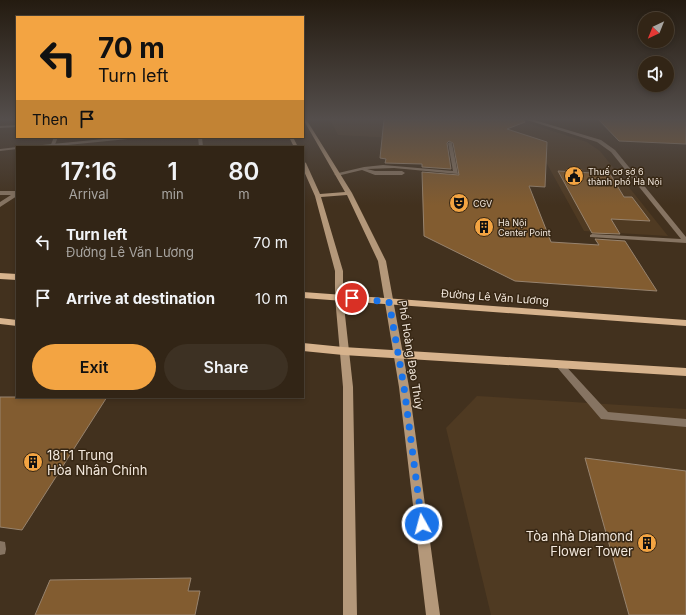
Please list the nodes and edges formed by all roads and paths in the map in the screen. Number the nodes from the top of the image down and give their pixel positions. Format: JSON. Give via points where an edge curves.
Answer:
{"nodes":[{"id":1,"x":16,"y":148,"type":"edge"},
{"id":2,"x":321,"y":148,"type":"edge"},
{"id":3,"x":451,"y":148,"type":"edge"},
{"id":4,"x":608,"y":148,"type":"edge"},
{"id":5,"x":0,"y":150,"type":"edge"},
{"id":6,"x":304,"y":165,"type":"edge"},
{"id":7,"x":337,"y":174,"type":"junction"},
{"id":8,"x":0,"y":193,"type":"edge"},
{"id":9,"x":16,"y":193,"type":"edge"},
{"id":10,"x":349,"y":193,"type":"junction"},
{"id":11,"x":16,"y":194,"type":"edge"},
{"id":12,"x":318,"y":196,"type":"junction"},
{"id":13,"x":0,"y":205,"type":"edge"},
{"id":14,"x":592,"y":236,"type":"dead end"},
{"id":15,"x":686,"y":241,"type":"edge"},
{"id":16,"x":0,"y":276,"type":"edge"},
{"id":17,"x":16,"y":277,"type":"edge"},
{"id":18,"x":304,"y":295,"type":"edge"},
{"id":19,"x":339,"y":297,"type":"junction"},
{"id":20,"x":389,"y":302,"type":"junction"},
{"id":21,"x":0,"y":321,"type":"edge"},
{"id":22,"x":16,"y":323,"type":"edge"},
{"id":23,"x":686,"y":323,"type":"edge"},
{"id":24,"x":304,"y":347,"type":"edge"},
{"id":25,"x":343,"y":351,"type":"junction"},
{"id":26,"x":398,"y":354,"type":"junction"},
{"id":27,"x":559,"y":364,"type":"junction"},
{"id":28,"x":686,"y":372,"type":"edge"},
{"id":29,"x":686,"y":423,"type":"edge"},
{"id":30,"x":350,"y":615,"type":"edge"},
{"id":31,"x":434,"y":615,"type":"edge"}],
"edges":[{"from":1,"to":5,"type":"street"},
{"from":2,"to":7,"type":"main road","name":"Phố Hoàng Đạo Thúy"},
{"from":3,"to":7,"type":"street","via":[[456,173],[375,173],[363,170]]},
{"from":4,"to":15,"type":"street"},
{"from":6,"to":12,"type":"main road"},
{"from":7,"to":10,"type":"main road","name":"Phố Hoàng Đạo Thúy"},
{"from":8,"to":9,"type":"street"},
{"from":10,"to":12,"type":"main road"},
{"from":10,"to":20,"type":"main road","name":"Phố Hoàng Đạo Thúy","via":[[382,261]]},
{"from":11,"to":13,"type":"street"},
{"from":12,"to":19,"type":"main road","via":[[339,271]]},
{"from":14,"to":15,"type":"street"},
{"from":16,"to":17,"type":"main road"},
{"from":18,"to":19,"type":"main road","name":"Đường Lê Văn Lương"},
{"from":19,"to":20,"type":"main road","name":"Đường Lê Văn Lương"},
{"from":19,"to":25,"type":"main road"},
{"from":20,"to":23,"type":"main road","name":"Đường Lê Văn Lương"},
{"from":20,"to":26,"type":"main road","name":"Phố Hoàng Đạo Thúy"},
{"from":21,"to":22,"type":"main road"},
{"from":24,"to":25,"type":"main road"},
{"from":25,"to":26,"type":"main road"},
{"from":25,"to":30,"type":"main road","via":[[348,387]]},
{"from":26,"to":27,"type":"main road"},
{"from":26,"to":31,"type":"main road","name":"Phố Hoàng Đạo Thúy"},
{"from":27,"to":28,"type":"main road"},
{"from":27,"to":29,"type":"street","via":[[605,416]]}]}
